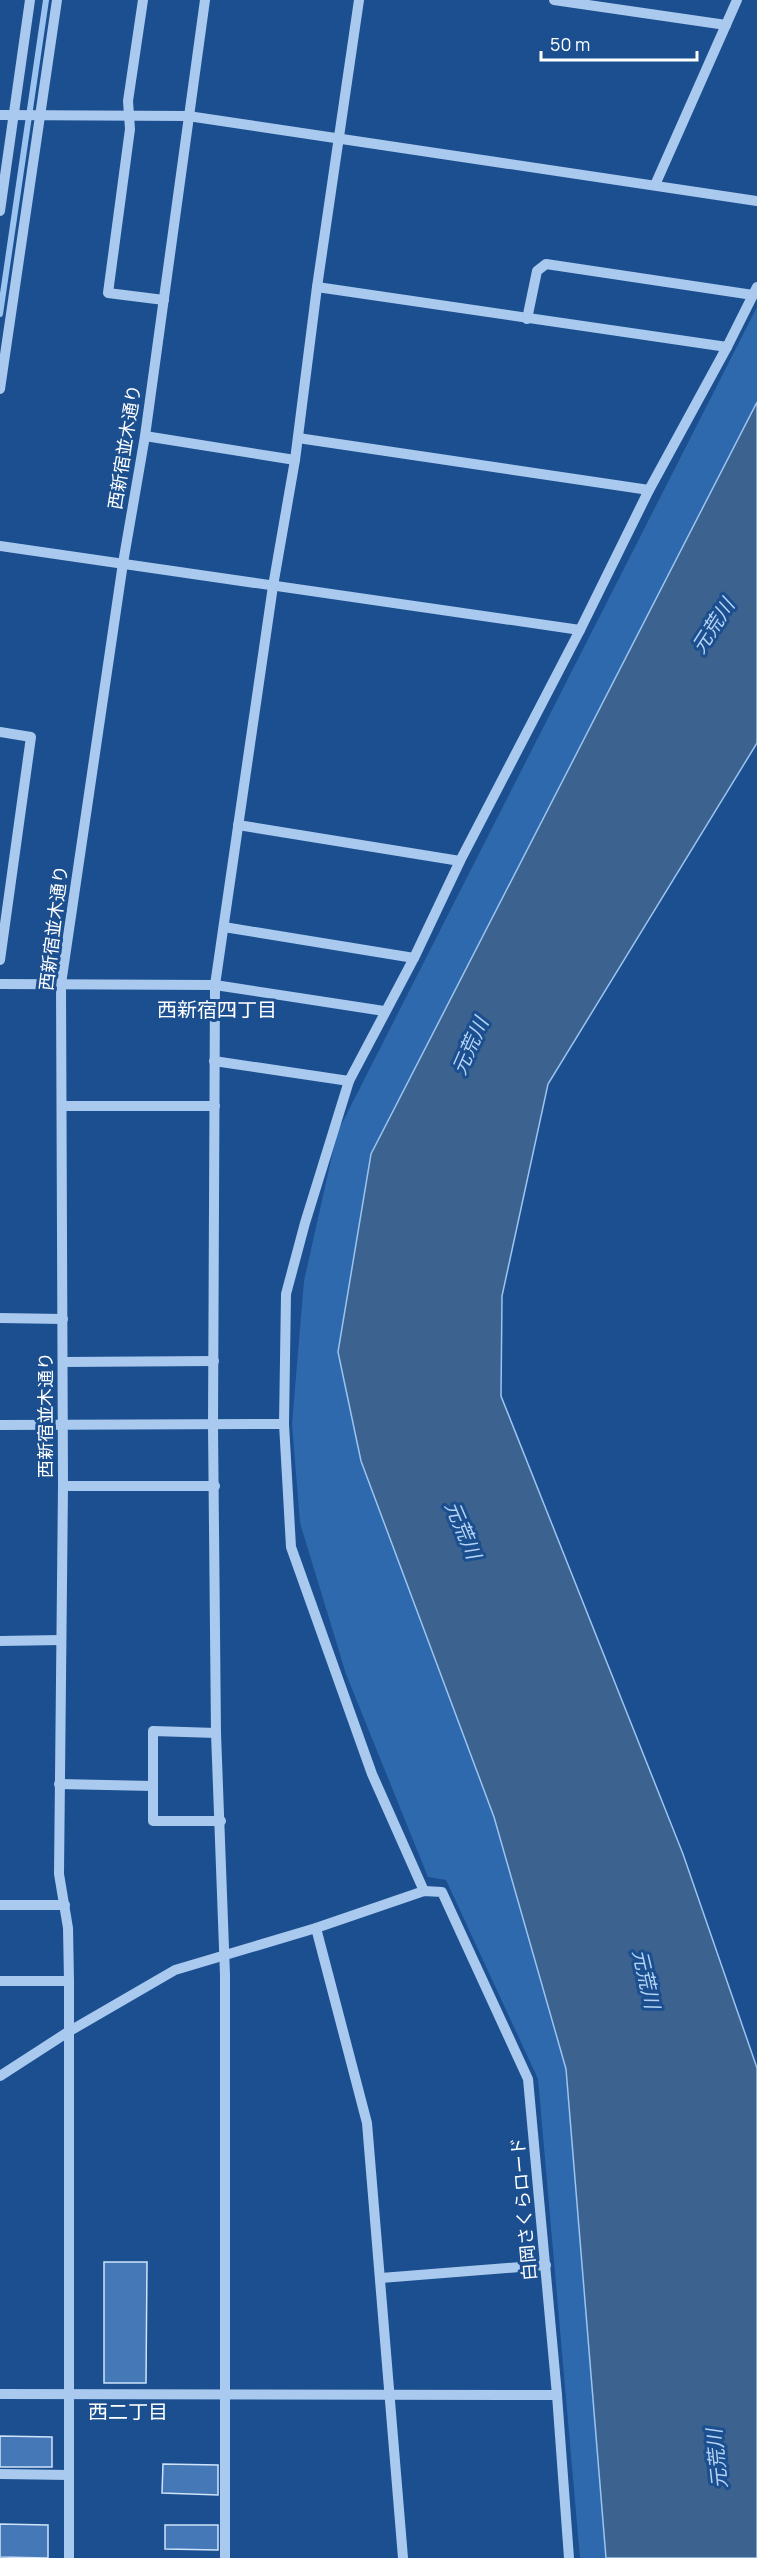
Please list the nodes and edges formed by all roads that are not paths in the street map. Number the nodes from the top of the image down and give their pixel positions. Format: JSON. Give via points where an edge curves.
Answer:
{"nodes":[{"id":1,"x":30,"y":0,"type":"edge"},
{"id":2,"x":57,"y":0,"type":"edge"},
{"id":3,"x":143,"y":0,"type":"edge"},
{"id":4,"x":205,"y":0,"type":"edge"},
{"id":5,"x":359,"y":0,"type":"edge"},
{"id":6,"x":554,"y":0,"type":"edge"},
{"id":7,"x":737,"y":0,"type":"edge"},
{"id":8,"x":726,"y":25,"type":"junction"},
{"id":9,"x":0,"y":115,"type":"edge"},
{"id":10,"x":16,"y":115,"type":"junction"},
{"id":11,"x":38,"y":115,"type":"junction"},
{"id":12,"x":129,"y":116,"type":"junction"},
{"id":13,"x":188,"y":116,"type":"junction"},
{"id":14,"x":340,"y":138,"type":"junction"},
{"id":15,"x":655,"y":184,"type":"junction"},
{"id":16,"x":2,"y":190,"type":"edge"},
{"id":17,"x":757,"y":201,"type":"edge"},
{"id":18,"x":0,"y":211,"type":"edge"},
{"id":19,"x":317,"y":287,"type":"junction"},
{"id":20,"x":755,"y":291,"type":"edge"},
{"id":21,"x":164,"y":300,"type":"junction"},
{"id":22,"x":528,"y":319,"type":"junction"},
{"id":23,"x":728,"y":347,"type":"junction"},
{"id":24,"x":0,"y":389,"type":"edge"},
{"id":25,"x":145,"y":436,"type":"junction"},
{"id":26,"x":298,"y":438,"type":"junction"},
{"id":27,"x":295,"y":460,"type":"junction"},
{"id":28,"x":649,"y":490,"type":"junction"},
{"id":29,"x":0,"y":546,"type":"edge"},
{"id":30,"x":123,"y":563,"type":"junction"},
{"id":31,"x":273,"y":586,"type":"junction"},
{"id":32,"x":580,"y":630,"type":"junction"},
{"id":33,"x":0,"y":732,"type":"edge"},
{"id":34,"x":238,"y":825,"type":"junction"},
{"id":35,"x":460,"y":861,"type":"junction"},
{"id":36,"x":224,"y":927,"type":"junction"},
{"id":37,"x":414,"y":958,"type":"junction"},
{"id":38,"x":0,"y":960,"type":"edge"},
{"id":39,"x":0,"y":984,"type":"edge"},
{"id":40,"x":62,"y":984,"type":"junction"},
{"id":41,"x":215,"y":985,"type":"junction"},
{"id":42,"x":384,"y":1011,"type":"junction"},
{"id":43,"x":214,"y":1061,"type":"junction"},
{"id":44,"x":349,"y":1082,"type":"junction"},
{"id":45,"x":63,"y":1106,"type":"junction"},
{"id":46,"x":215,"y":1106,"type":"junction"},
{"id":47,"x":0,"y":1318,"type":"edge"},
{"id":48,"x":63,"y":1319,"type":"junction"},
{"id":49,"x":214,"y":1361,"type":"junction"},
{"id":50,"x":63,"y":1362,"type":"junction"},
{"id":51,"x":284,"y":1424,"type":"junction"},
{"id":52,"x":0,"y":1425,"type":"edge"},
{"id":53,"x":61,"y":1426,"type":"junction"},
{"id":54,"x":213,"y":1426,"type":"junction"},
{"id":55,"x":63,"y":1486,"type":"junction"},
{"id":56,"x":215,"y":1486,"type":"junction"},
{"id":57,"x":61,"y":1640,"type":"junction"},
{"id":58,"x":0,"y":1641,"type":"edge"},
{"id":59,"x":216,"y":1733,"type":"junction"},
{"id":60,"x":59,"y":1784,"type":"junction"},
{"id":61,"x":153,"y":1786,"type":"junction"},
{"id":62,"x":221,"y":1821,"type":"junction"},
{"id":63,"x":424,"y":1891,"type":"junction"},
{"id":64,"x":0,"y":1905,"type":"edge"},
{"id":65,"x":65,"y":1905,"type":"junction"},
{"id":66,"x":316,"y":1928,"type":"junction"},
{"id":67,"x":224,"y":1956,"type":"junction"},
{"id":68,"x":0,"y":1981,"type":"edge"},
{"id":69,"x":69,"y":1982,"type":"junction"},
{"id":70,"x":69,"y":2032,"type":"junction"},
{"id":71,"x":0,"y":2076,"type":"edge"},
{"id":72,"x":546,"y":2265,"type":"junction"},
{"id":73,"x":381,"y":2278,"type":"junction"},
{"id":74,"x":0,"y":2394,"type":"edge"},
{"id":75,"x":390,"y":2394,"type":"junction"},
{"id":76,"x":68,"y":2395,"type":"junction"},
{"id":77,"x":224,"y":2395,"type":"junction"},
{"id":78,"x":557,"y":2395,"type":"junction"},
{"id":79,"x":0,"y":2475,"type":"edge"},
{"id":80,"x":69,"y":2475,"type":"junction"},
{"id":81,"x":69,"y":2558,"type":"edge"},
{"id":82,"x":225,"y":2558,"type":"edge"},
{"id":83,"x":403,"y":2558,"type":"edge"},
{"id":84,"x":569,"y":2558,"type":"edge"}],
"edges":[{"from":1,"to":10,"type":"street"},
{"from":2,"to":11,"type":"street"},
{"from":3,"to":12,"type":"street"},
{"from":4,"to":13,"type":"street","name":"西新宿並木通り"},
{"from":5,"to":14,"type":"street"},
{"from":6,"to":8,"type":"street"},
{"from":7,"to":8,"type":"street"},
{"from":8,"to":15,"type":"street"},
{"from":9,"to":10,"type":"street"},
{"from":10,"to":11,"type":"street"},
{"from":10,"to":16,"type":"street"},
{"from":11,"to":12,"type":"street"},
{"from":11,"to":24,"type":"street"},
{"from":12,"to":13,"type":"street"},
{"from":12,"to":21,"type":"street","via":[[108,293]]},
{"from":13,"to":14,"type":"street"},
{"from":13,"to":21,"type":"street","name":"西新宿並木通り"},
{"from":14,"to":15,"type":"street"},
{"from":14,"to":19,"type":"street"},
{"from":15,"to":17,"type":"street"},
{"from":16,"to":18,"type":"street"},
{"from":19,"to":22,"type":"street"},
{"from":19,"to":26,"type":"street"},
{"from":20,"to":22,"type":"street","via":[[546,264],[537,271]]},
{"from":20,"to":23,"type":"street"},
{"from":21,"to":25,"type":"street","name":"西新宿並木通り"},
{"from":22,"to":23,"type":"street"},
{"from":23,"to":28,"type":"street"},
{"from":25,"to":27,"type":"street"},
{"from":25,"to":30,"type":"street","name":"西新宿並木通り"},
{"from":26,"to":27,"type":"street"},
{"from":26,"to":28,"type":"street"},
{"from":27,"to":31,"type":"street"},
{"from":28,"to":32,"type":"street"},
{"from":29,"to":30,"type":"street"},
{"from":30,"to":31,"type":"street"},
{"from":30,"to":40,"type":"street","name":"西新宿並木通り"},
{"from":31,"to":32,"type":"street"},
{"from":31,"to":34,"type":"street"},
{"from":32,"to":35,"type":"street"},
{"from":33,"to":38,"type":"street","via":[[31,737]]},
{"from":34,"to":35,"type":"street"},
{"from":34,"to":36,"type":"street"},
{"from":35,"to":37,"type":"street"},
{"from":36,"to":37,"type":"street"},
{"from":36,"to":41,"type":"street"},
{"from":37,"to":42,"type":"street"},
{"from":39,"to":40,"type":"street"},
{"from":40,"to":41,"type":"street"},
{"from":40,"to":45,"type":"street","name":"西新宿並木通り"},
{"from":41,"to":42,"type":"street"},
{"from":41,"to":43,"type":"street"},
{"from":42,"to":44,"type":"street"},
{"from":43,"to":44,"type":"street"},
{"from":43,"to":46,"type":"street"},
{"from":44,"to":51,"type":"street","via":[[286,1294]]},
{"from":45,"to":46,"type":"street"},
{"from":45,"to":48,"type":"street","name":"西新宿並木通り"},
{"from":46,"to":49,"type":"street"},
{"from":47,"to":48,"type":"street"},
{"from":48,"to":50,"type":"street","name":"西新宿並木通り"},
{"from":49,"to":50,"type":"street"},
{"from":49,"to":54,"type":"street"},
{"from":50,"to":53,"type":"street","name":"西新宿並木通り"},
{"from":51,"to":54,"type":"street"},
{"from":51,"to":63,"type":"street","via":[[291,1546],[372,1774]]},
{"from":52,"to":53,"type":"street"},
{"from":53,"to":54,"type":"street"},
{"from":53,"to":55,"type":"street","name":"西新宿並木通り"},
{"from":54,"to":56,"type":"street"},
{"from":55,"to":56,"type":"street"},
{"from":55,"to":57,"type":"street","name":"西新宿並木通り"},
{"from":56,"to":59,"type":"street"},
{"from":57,"to":58,"type":"street"},
{"from":57,"to":60,"type":"street","name":"西新宿並木通り"},
{"from":59,"to":61,"type":"street","via":[[153,1731]]},
{"from":59,"to":62,"type":"street"},
{"from":60,"to":61,"type":"street"},
{"from":60,"to":65,"type":"street","name":"西新宿並木通り","via":[[59,1874]]},
{"from":61,"to":62,"type":"street","via":[[153,1821]]},
{"from":62,"to":67,"type":"street"},
{"from":63,"to":66,"type":"street"},
{"from":63,"to":72,"type":"street","name":"白岡さくらロード","via":[[442,1893],[528,2079]]},
{"from":64,"to":65,"type":"street"},
{"from":65,"to":69,"type":"street","name":"西新宿並木通り"},
{"from":66,"to":67,"type":"street"},
{"from":66,"to":73,"type":"street","via":[[367,2123]]},
{"from":67,"to":70,"type":"street","via":[[175,1970]]},
{"from":67,"to":77,"type":"street"},
{"from":68,"to":69,"type":"street"},
{"from":69,"to":70,"type":"street","name":"西新宿並木通り"},
{"from":70,"to":71,"type":"street"},
{"from":70,"to":76,"type":"street","name":"西新宿並木通り"},
{"from":72,"to":73,"type":"street"},
{"from":72,"to":78,"type":"street","name":"白岡さくらロード"},
{"from":73,"to":75,"type":"street"},
{"from":74,"to":76,"type":"street"},
{"from":75,"to":77,"type":"street"},
{"from":75,"to":78,"type":"street"},
{"from":75,"to":83,"type":"street"},
{"from":76,"to":77,"type":"street"},
{"from":76,"to":80,"type":"street","name":"西新宿並木通り"},
{"from":77,"to":82,"type":"street"},
{"from":78,"to":84,"type":"street","name":"白岡さくらロード"},
{"from":79,"to":80,"type":"street"},
{"from":80,"to":81,"type":"street","name":"西新宿並木通り"}]}
